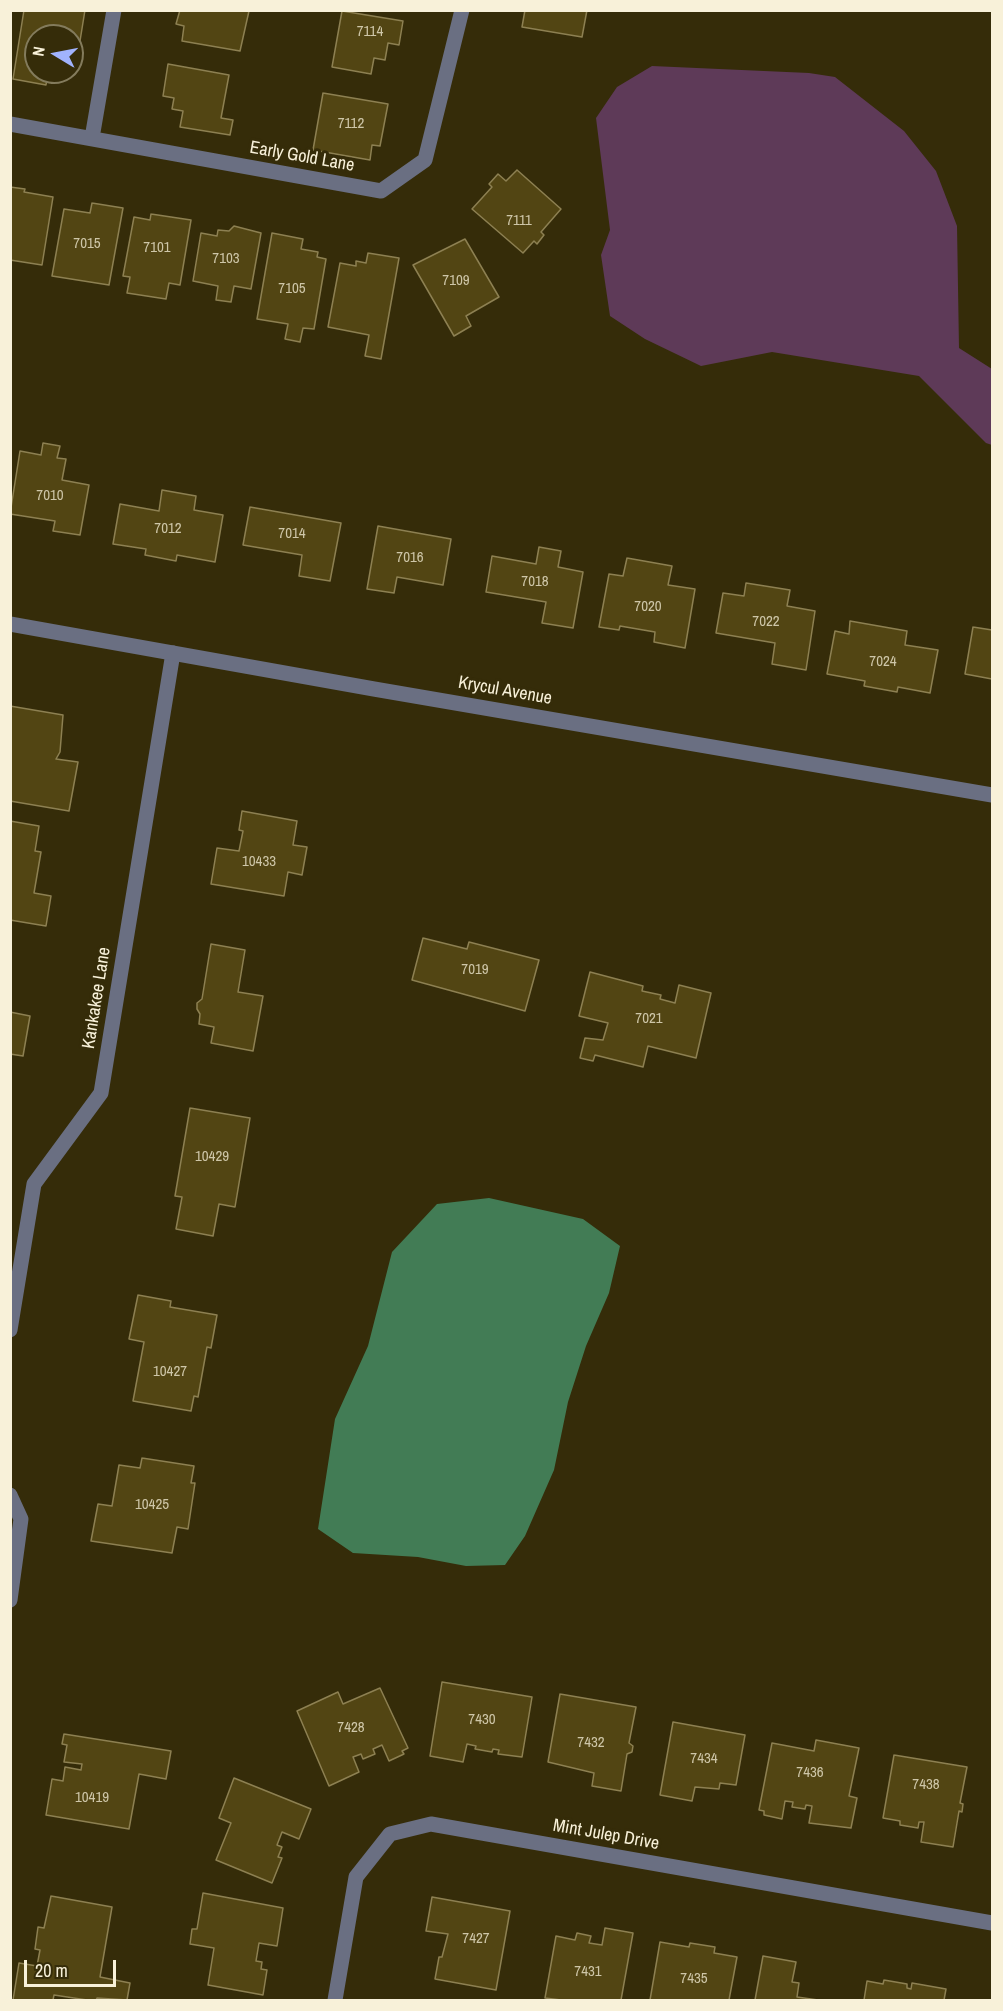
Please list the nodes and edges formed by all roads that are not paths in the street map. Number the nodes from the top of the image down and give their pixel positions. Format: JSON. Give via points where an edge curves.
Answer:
{"nodes":[{"id":1,"x":114,"y":10,"type":"edge"},
{"id":2,"x":462,"y":10,"type":"edge"},
{"id":3,"x":10,"y":124,"type":"edge"},
{"id":4,"x":92,"y":138,"type":"junction"},
{"id":5,"x":10,"y":624,"type":"edge"},
{"id":6,"x":173,"y":653,"type":"junction"},
{"id":7,"x":993,"y":795,"type":"edge"},
{"id":8,"x":10,"y":1330,"type":"edge"},
{"id":9,"x":10,"y":1495,"type":"edge"},
{"id":10,"x":10,"y":1600,"type":"edge"},
{"id":11,"x":993,"y":1923,"type":"edge"},
{"id":12,"x":335,"y":2001,"type":"edge"}],
"edges":[{"from":1,"to":4,"type":"street"},
{"from":2,"to":4,"type":"street","name":"Early Gold Lane","via":[[425,160],[381,191]]},
{"from":3,"to":4,"type":"street","name":"Early Gold Lane"},
{"from":5,"to":6,"type":"street","name":"Krycul Avenue"},
{"from":6,"to":7,"type":"street","name":"Krycul Avenue"},
{"from":6,"to":8,"type":"street","name":"Kankakee Lane","via":[[101,1093],[34,1184]]},
{"from":9,"to":10,"type":"street","via":[[21,1519]]},
{"from":11,"to":12,"type":"street","name":"Mint Julep Drive","via":[[431,1824],[390,1834],[356,1877]]}]}
